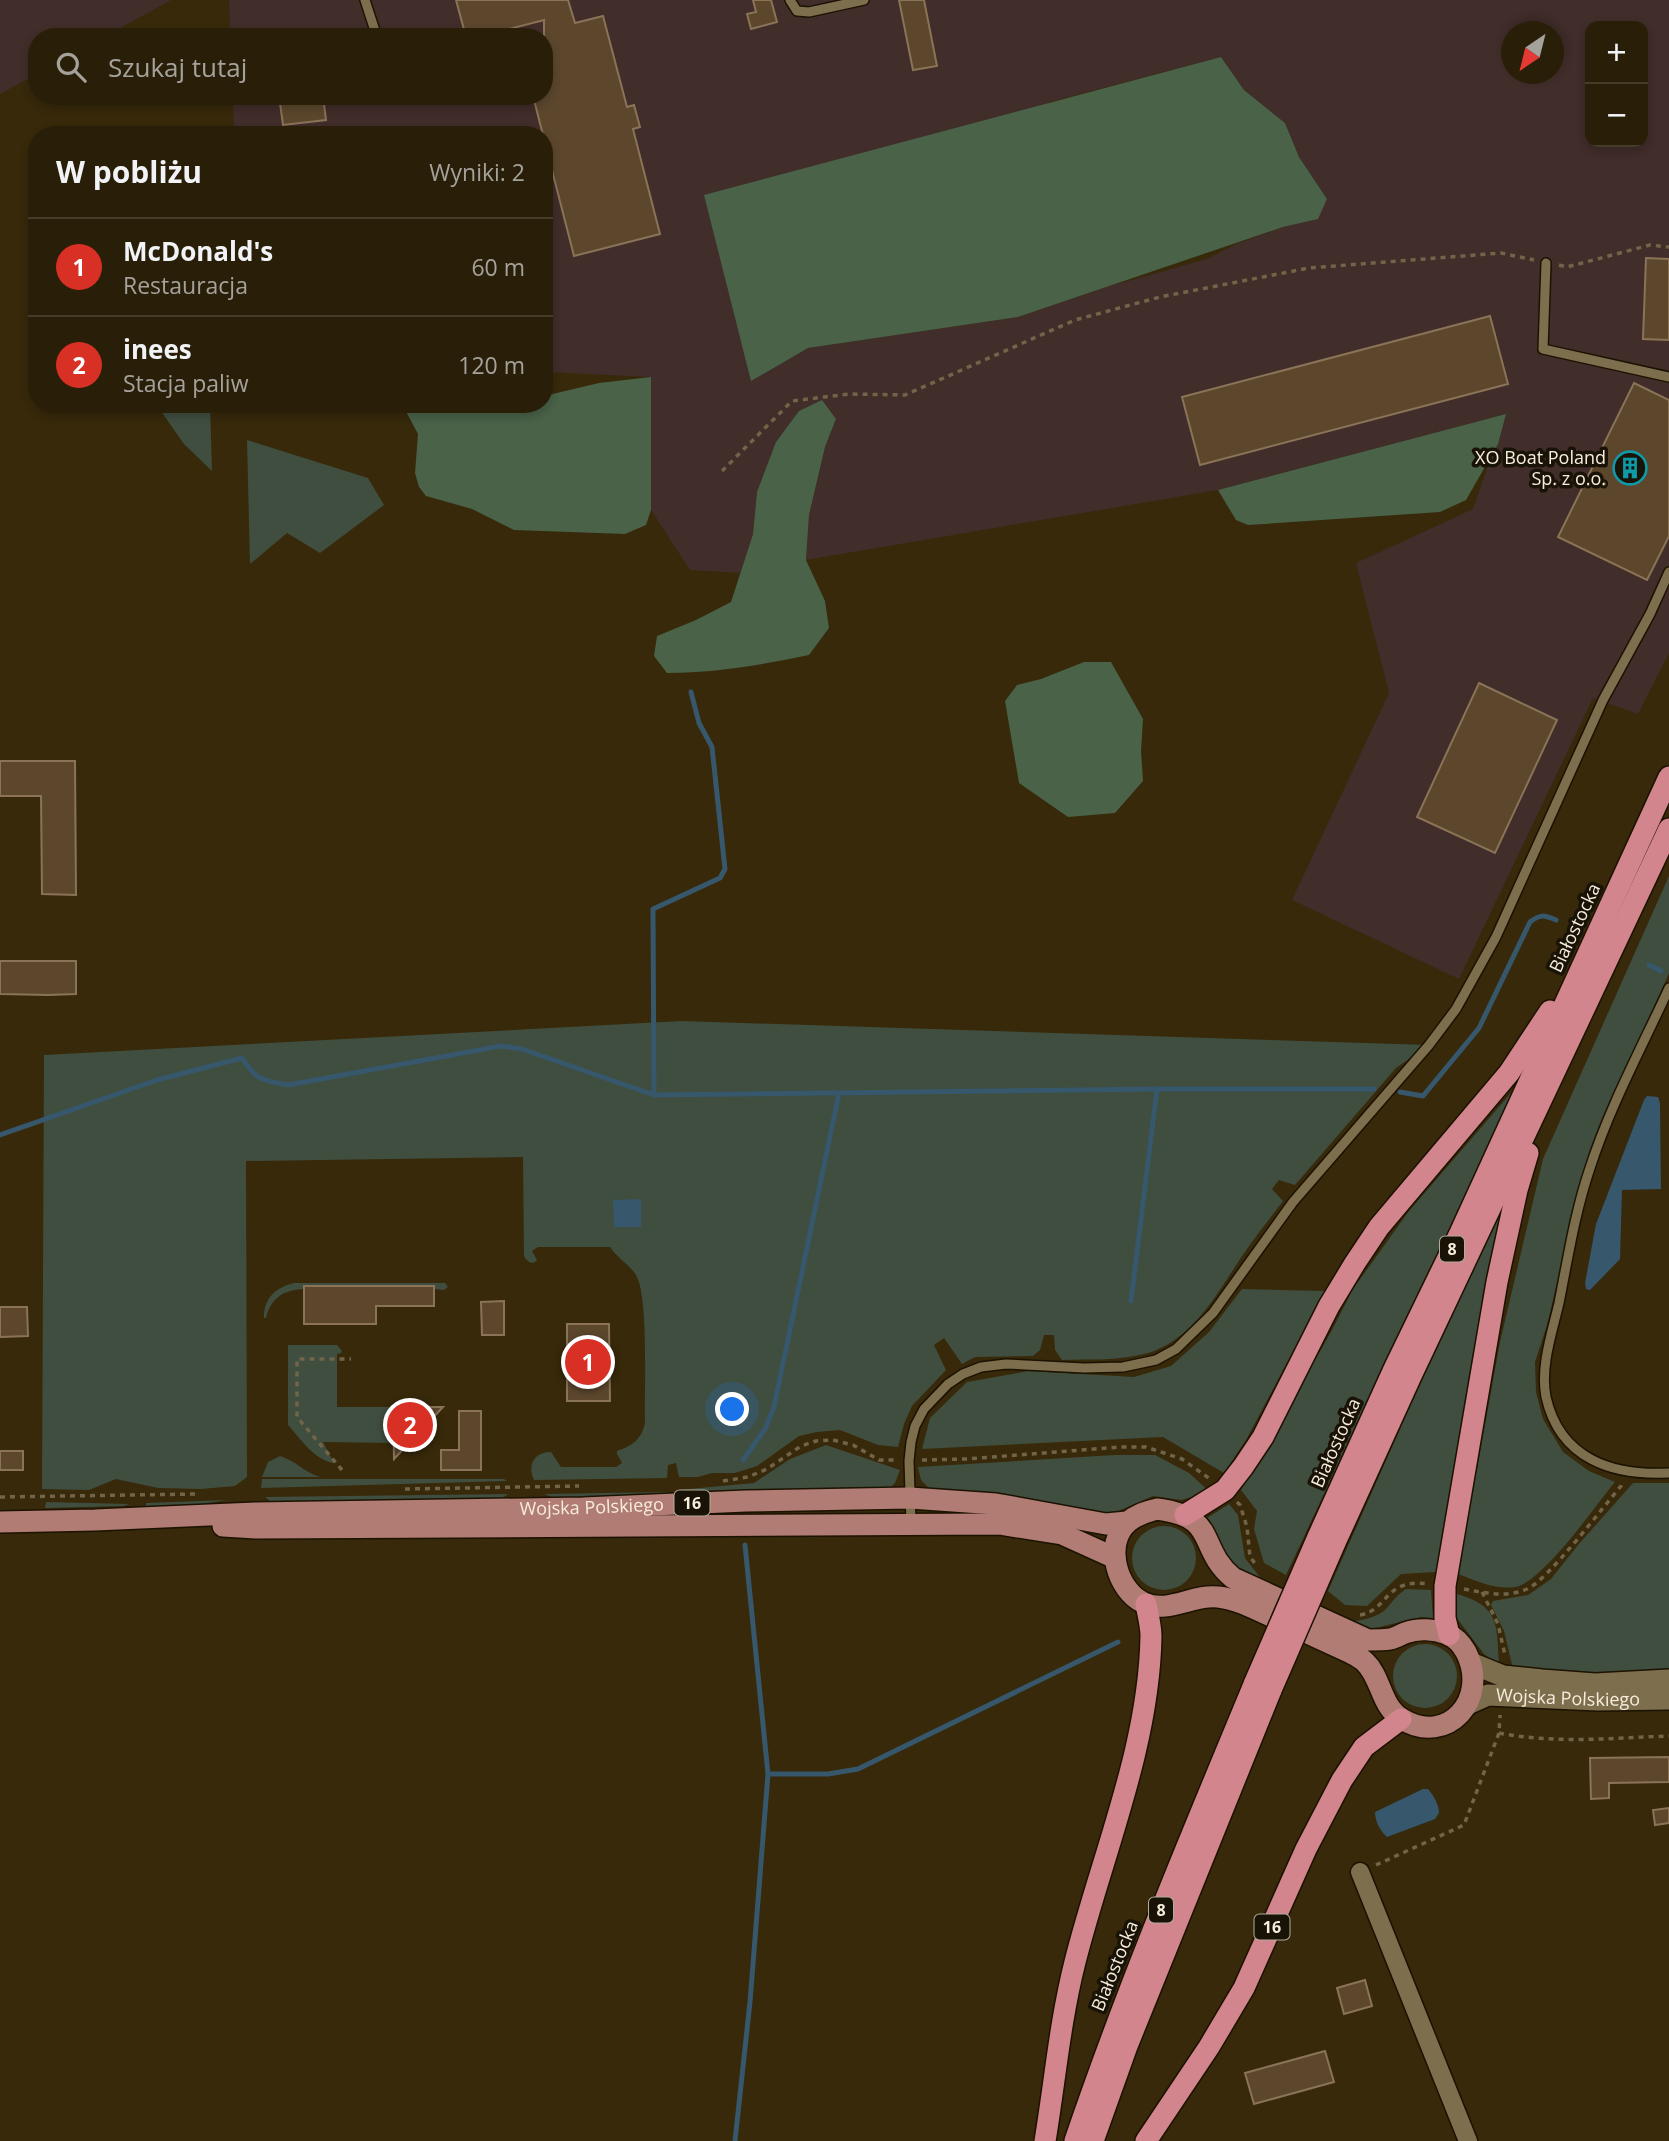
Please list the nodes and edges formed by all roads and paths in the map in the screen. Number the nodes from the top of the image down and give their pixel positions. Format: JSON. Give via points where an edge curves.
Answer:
{"nodes":[{"id":1,"x":365,"y":0,"type":"edge"},
{"id":2,"x":790,"y":0,"type":"edge"},
{"id":3,"x":864,"y":0,"type":"edge"},
{"id":4,"x":374,"y":28,"type":"edge"},
{"id":5,"x":1669,"y":247,"type":"edge"},
{"id":6,"x":1546,"y":262,"type":"junction"},
{"id":7,"x":1669,"y":377,"type":"edge"},
{"id":8,"x":722,"y":471,"type":"dead end"},
{"id":9,"x":1669,"y":572,"type":"edge"},
{"id":10,"x":1669,"y":777,"type":"edge"},
{"id":11,"x":1669,"y":829,"type":"edge"},
{"id":12,"x":1585,"y":960,"type":"junction"},
{"id":13,"x":1669,"y":988,"type":"edge"},
{"id":14,"x":1546,"y":1091,"type":"junction"},
{"id":15,"x":351,"y":1359,"type":"dead end"},
{"id":16,"x":342,"y":1470,"type":"dead end"},
{"id":17,"x":1669,"y":1474,"type":"edge"},
{"id":18,"x":910,"y":1498,"type":"junction"},
{"id":19,"x":1185,"y":1515,"type":"junction"},
{"id":20,"x":520,"y":1517,"type":"junction"},
{"id":21,"x":0,"y":1522,"type":"edge"},
{"id":22,"x":1127,"y":1522,"type":"junction"},
{"id":23,"x":911,"y":1525,"type":"junction"},
{"id":24,"x":1326,"y":1541,"type":"junction"},
{"id":25,"x":1115,"y":1558,"type":"junction"},
{"id":26,"x":1482,"y":1592,"type":"dead end"},
{"id":27,"x":1146,"y":1604,"type":"junction"},
{"id":28,"x":1449,"y":1634,"type":"junction"},
{"id":29,"x":1353,"y":1643,"type":"junction"},
{"id":30,"x":1471,"y":1663,"type":"junction"},
{"id":31,"x":1669,"y":1680,"type":"edge"},
{"id":32,"x":1503,"y":1685,"type":"junction"},
{"id":33,"x":1263,"y":1686,"type":"junction"},
{"id":34,"x":1669,"y":1699,"type":"edge"},
{"id":35,"x":1468,"y":1704,"type":"junction"},
{"id":36,"x":1401,"y":1719,"type":"junction"},
{"id":37,"x":1499,"y":1732,"type":"junction"},
{"id":38,"x":1669,"y":1735,"type":"edge"},
{"id":39,"x":1360,"y":1872,"type":"joint"},
{"id":40,"x":1045,"y":2141,"type":"edge"},
{"id":41,"x":1075,"y":2141,"type":"edge"},
{"id":42,"x":1093,"y":2141,"type":"edge"},
{"id":43,"x":1146,"y":2141,"type":"edge"},
{"id":44,"x":1468,"y":2141,"type":"edge"}],
"edges":[{"from":1,"to":4,"type":"lane"},
{"from":2,"to":3,"type":"lane","via":[[797,11],[809,12]]},
{"from":5,"to":6,"type":"path","via":[[1650,245],[1567,267]]},
{"from":6,"to":7,"type":"lane","via":[[1543,349]]},
{"from":6,"to":8,"type":"path","via":[[1501,253],[1309,268],[1160,297],[1075,320],[905,395],[849,394],[792,401]]},
{"from":9,"to":18,"type":"lane","via":[[1602,700],[1496,937],[1456,1009],[1293,1202],[1213,1313],[1176,1349],[1156,1360],[1123,1367],[1006,1364],[963,1374],[932,1398],[915,1426],[909,1461]]},
{"from":10,"to":12,"type":"highway","name":"Białostocka","number":"8"},
{"from":11,"to":14,"type":"highway","name":"Białostocka","number":"8"},
{"from":12,"to":19,"type":"highway","via":[[1509,1073],[1367,1245],[1243,1467],[1225,1490]]},
{"from":12,"to":24,"type":"highway","name":"Białostocka","number":"8","via":[[1394,1369]]},
{"from":13,"to":17,"type":"lane","via":[[1590,1166],[1545,1363],[1552,1415],[1575,1450],[1624,1472]]},
{"from":14,"to":24,"type":"highway","name":"Białostocka","number":"8","via":[[1411,1376]]},
{"from":14,"to":28,"type":"highway","via":[[1517,1191],[1495,1294],[1445,1586]]},
{"from":15,"to":16,"type":"path","via":[[297,1359],[297,1417]]},
{"from":18,"to":20,"type":"main road","name":"Wojska Polskiego","number":"16","via":[[583,1508]]},
{"from":18,"to":22,"type":"main road","name":"Wojska Polskiego","number":"16","via":[[996,1504],[1105,1524]]},
{"from":18,"to":23,"type":"lane"},
{"from":19,"to":22,"type":"main road","number":"16","via":[[1157,1509]]},
{"from":19,"to":29,"type":"main road","via":[[1203,1531],[1221,1568],[1233,1578]]},
{"from":20,"to":21,"type":"main road","name":"Wojska Polskiego","number":"16","via":[[256,1513]]},
{"from":20,"to":23,"type":"main road","name":"Wojska Polskiego","number":"16"},
{"from":22,"to":25,"type":"main road","via":[[1118,1534]]},
{"from":23,"to":25,"type":"main road","name":"Wojska Polskiego","number":"16","via":[[999,1524],[1039,1529],[1062,1534]]},
{"from":24,"to":33,"type":"highway","name":"Białostocka","number":"8","bridge":true},
{"from":25,"to":27,"type":"main road","via":[[1123,1585]]},
{"from":26,"to":32,"type":"path","via":[[1498,1624],[1506,1660]]},
{"from":27,"to":29,"type":"main road","via":[[1161,1607],[1200,1597],[1228,1599]]},
{"from":27,"to":40,"type":"highway","via":[[1151,1633],[1143,1704],[1127,1785],[1074,1966]]},
{"from":28,"to":29,"type":"main road","via":[[1420,1629],[1392,1639]]},
{"from":28,"to":30,"type":"main road","via":[[1462,1645]]},
{"from":29,"to":36,"type":"main road","via":[[1390,1709]]},
{"from":30,"to":32,"type":"main road","name":"Wojska Polskiego"},
{"from":30,"to":35,"type":"main road","via":[[1474,1679]]},
{"from":31,"to":32,"type":"main road","name":"Wojska Polskiego"},
{"from":32,"to":34,"type":"main road","name":"Wojska Polskiego","via":[[1598,1700]]},
{"from":32,"to":35,"type":"main road","name":"Wojska Polskiego"},
{"from":32,"to":37,"type":"path"},
{"from":33,"to":41,"type":"highway","name":"Białostocka","number":"8","via":[[1186,1849]]},
{"from":33,"to":42,"type":"highway","name":"Białostocka","number":"8"},
{"from":35,"to":36,"type":"main road","via":[[1441,1725],[1416,1726]]},
{"from":36,"to":43,"type":"highway","number":"16","via":[[1364,1747],[1342,1780],[1244,1988]]},
{"from":37,"to":38,"type":"path","via":[[1561,1740]]},
{"from":37,"to":39,"type":"path","via":[[1464,1825]]},
{"from":39,"to":44,"type":"street"}]}
